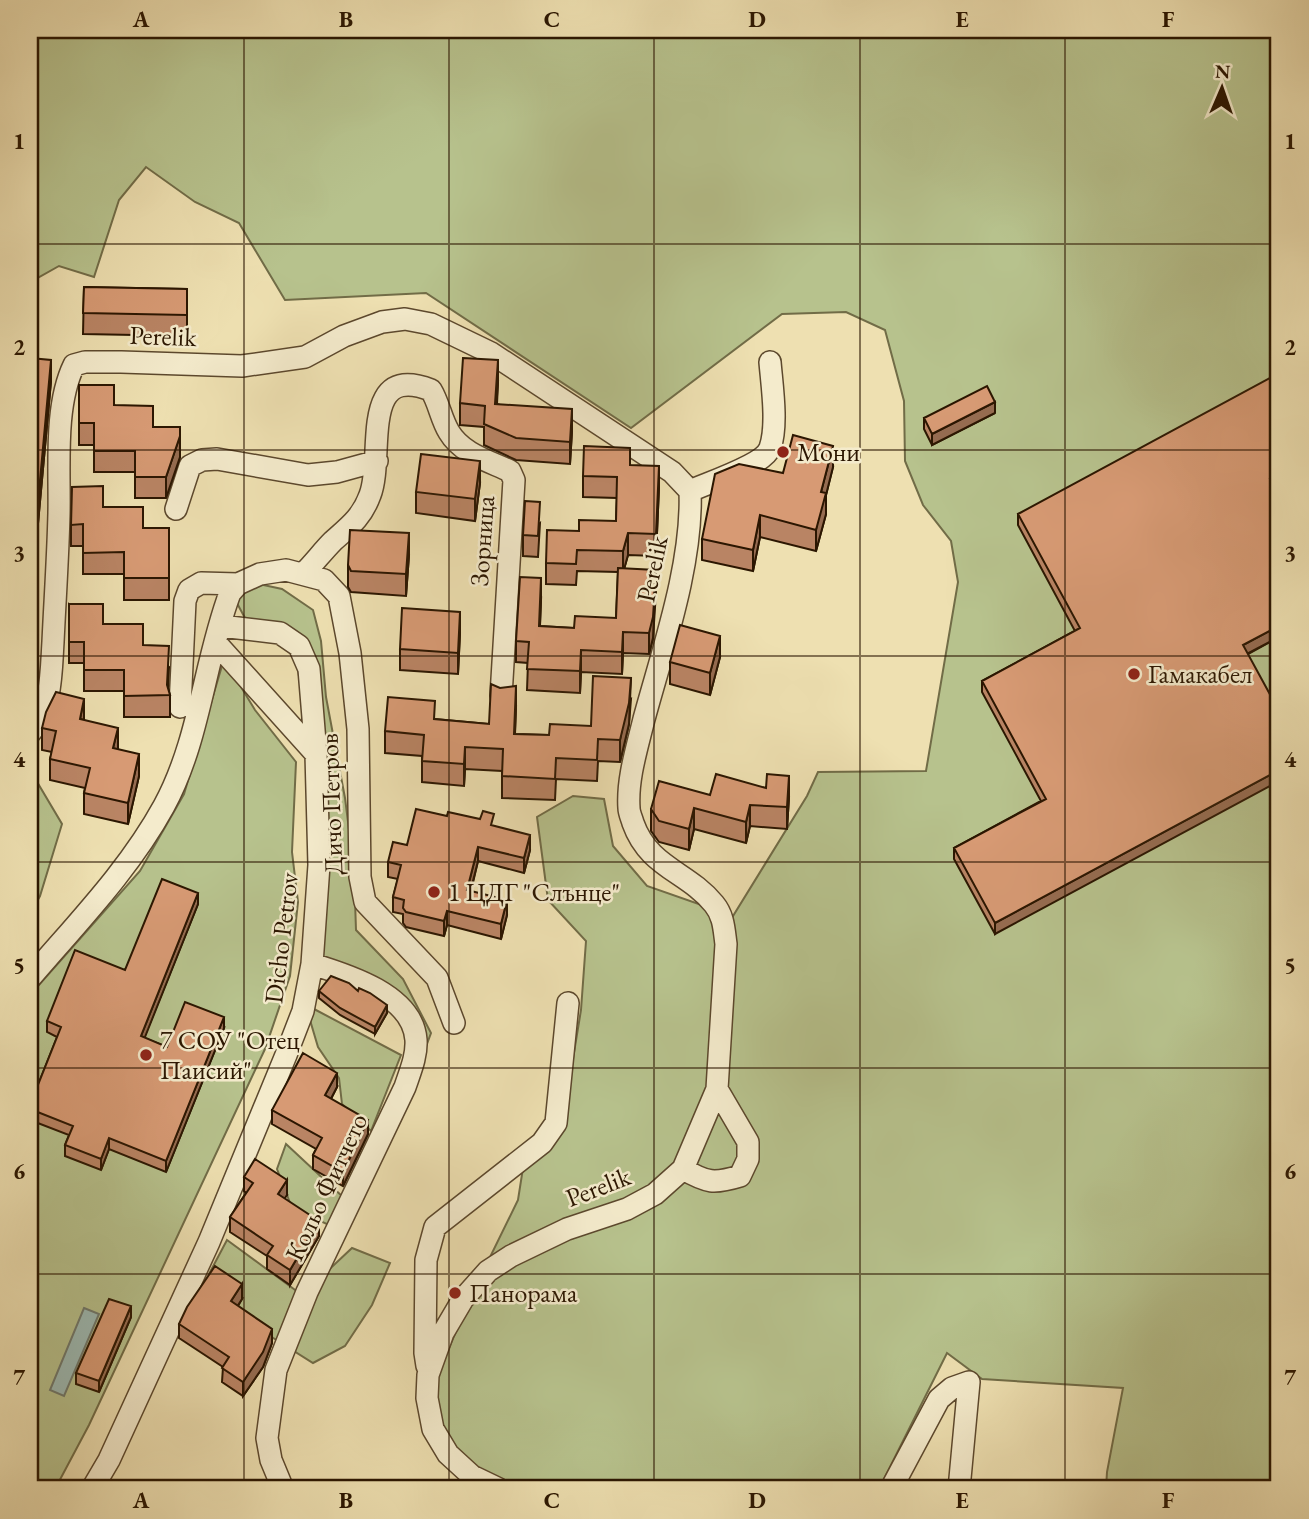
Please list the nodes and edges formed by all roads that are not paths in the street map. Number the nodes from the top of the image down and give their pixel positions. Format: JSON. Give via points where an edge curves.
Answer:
{"nodes":[{"id":1,"x":769,"y":362,"type":"dead end"},
{"id":2,"x":377,"y":461,"type":"junction"},
{"id":3,"x":690,"y":491,"type":"junction"},
{"id":4,"x":176,"y":509,"type":"dead end"},
{"id":5,"x":304,"y":573,"type":"junction"},
{"id":6,"x":239,"y":584,"type":"junction"},
{"id":7,"x":219,"y":635,"type":"junction"},
{"id":8,"x":501,"y":696,"type":"edge"},
{"id":9,"x":180,"y":707,"type":"dead end"},
{"id":10,"x":30,"y":733,"type":"edge"},
{"id":11,"x":316,"y":754,"type":"junction"},
{"id":12,"x":312,"y":964,"type":"junction"},
{"id":13,"x":30,"y":978,"type":"edge"},
{"id":14,"x":568,"y":1003,"type":"dead end"},
{"id":15,"x":454,"y":1023,"type":"dead end"},
{"id":16,"x":717,"y":1089,"type":"junction"},
{"id":17,"x":683,"y":1169,"type":"junction"},
{"id":18,"x":428,"y":1375,"type":"junction"},
{"id":19,"x":92,"y":1489,"type":"edge"},
{"id":20,"x":283,"y":1489,"type":"edge"},
{"id":21,"x":499,"y":1489,"type":"edge"},
{"id":22,"x":891,"y":1489,"type":"edge"},
{"id":23,"x":959,"y":1489,"type":"edge"}],
"edges":[{"from":1,"to":3,"type":"street","via":[[774,401],[770,449],[761,459]]},
{"from":2,"to":4,"type":"street","via":[[308,475],[217,458],[202,460],[190,466]]},
{"from":2,"to":5,"type":"street","name":"Зорница","via":[[371,494],[358,519]]},
{"from":2,"to":8,"type":"street","name":"Зорница","via":[[384,396],[406,384],[431,390],[459,446],[510,471],[514,481]]},
{"from":3,"to":10,"type":"street","name":"Perelik","via":[[672,472],[491,353],[431,324],[405,319],[382,323],[305,357],[242,366],[74,365],[61,419],[50,687],[44,712]]},
{"from":3,"to":16,"type":"street","name":"Perelik","via":[[687,552],[632,765],[628,810],[638,837],[658,862],[693,884],[716,905],[723,921],[726,944]]},
{"from":5,"to":6,"type":"street","via":[[260,574]]},
{"from":5,"to":15,"type":"street","name":"Дичо Петров","via":[[324,580],[339,596],[345,614],[358,729],[359,865],[365,902],[437,978]]},
{"from":6,"to":7,"type":"street","via":[[230,593]]},
{"from":6,"to":9,"type":"street","via":[[201,583],[189,590]]},
{"from":7,"to":11,"type":"street"},
{"from":7,"to":11,"type":"street","name":"Dicho Petrov","via":[[280,633],[299,646],[309,669]]},
{"from":7,"to":13,"type":"street","via":[[189,745],[164,806],[117,877]]},
{"from":11,"to":12,"type":"street","name":"Dicho Petrov","via":[[319,865]]},
{"from":12,"to":19,"type":"street","name":"Dicho Petrov","via":[[303,1011],[209,1242]]},
{"from":12,"to":20,"type":"street","name":"Кольо Фитчето","via":[[388,995],[408,1013],[416,1042],[405,1087],[307,1292],[276,1370],[267,1438]]},
{"from":14,"to":18,"type":"street","via":[[556,1124],[542,1143],[435,1227],[426,1261]]},
{"from":16,"to":17,"type":"street","name":"Perelik"},
{"from":16,"to":17,"type":"street","via":[[748,1142],[748,1159],[740,1176],[719,1183]]},
{"from":17,"to":18,"type":"street","name":"Perelik","via":[[655,1194],[628,1209],[567,1229],[488,1271],[463,1299],[443,1333]]},
{"from":18,"to":21,"type":"street","name":"Perelik","via":[[433,1429],[448,1454],[472,1476]]},
{"from":22,"to":23,"type":"street","via":[[939,1399],[969,1382]]}]}
